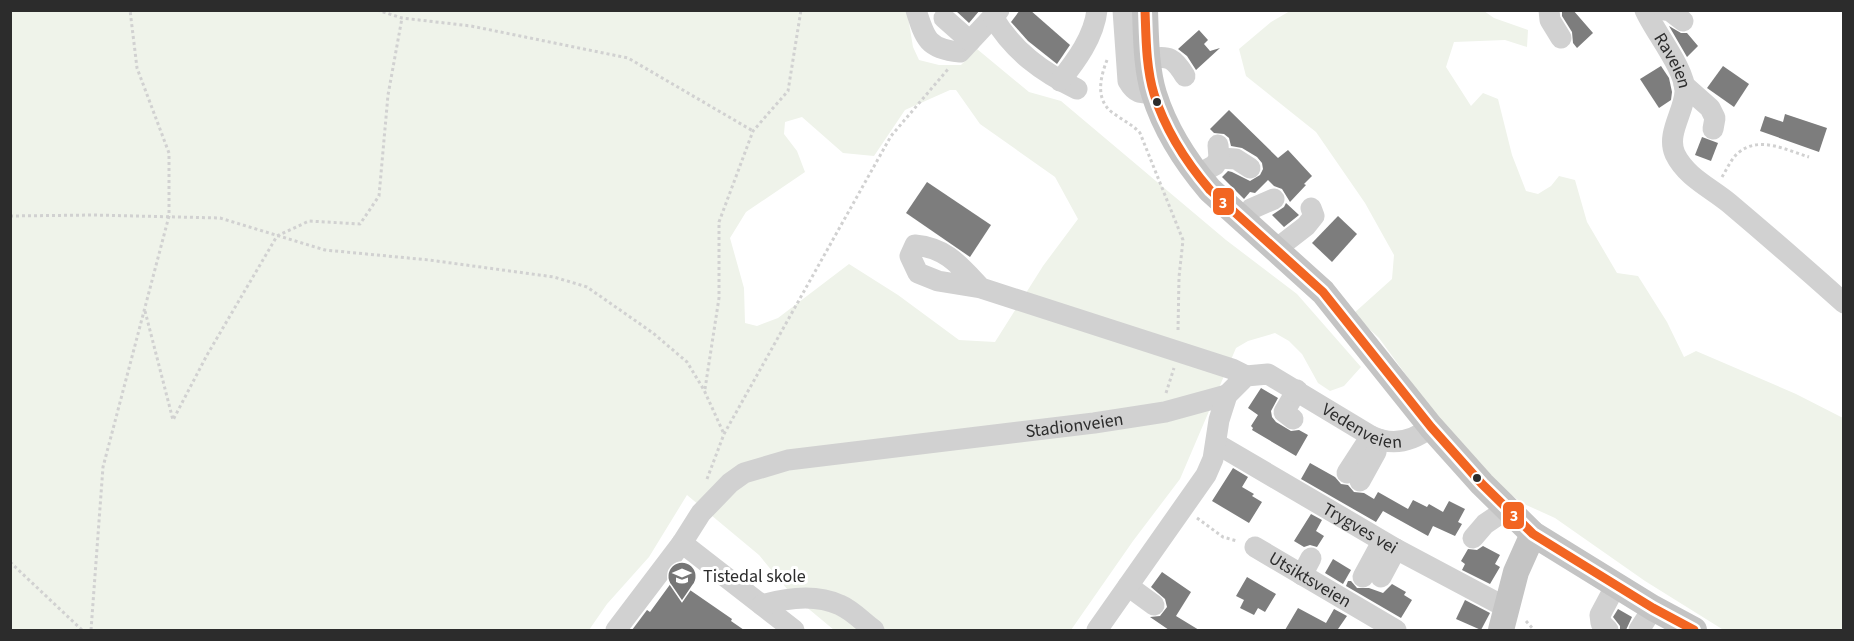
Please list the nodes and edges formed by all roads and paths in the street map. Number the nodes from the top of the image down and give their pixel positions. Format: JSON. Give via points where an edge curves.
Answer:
{"nodes":[{"id":1,"x":130,"y":10,"type":"edge"},
{"id":2,"x":378,"y":10,"type":"edge"},
{"id":3,"x":801,"y":10,"type":"edge"},
{"id":4,"x":916,"y":10,"type":"edge"},
{"id":5,"x":1097,"y":10,"type":"edge"},
{"id":6,"x":1123,"y":10,"type":"edge"},
{"id":7,"x":1145,"y":10,"type":"edge"},
{"id":8,"x":1549,"y":10,"type":"edge"},
{"id":9,"x":1654,"y":12,"type":"edge"},
{"id":10,"x":996,"y":14,"type":"edge"},
{"id":11,"x":402,"y":18,"type":"junction"},
{"id":12,"x":944,"y":18,"type":"dead end"},
{"id":13,"x":1683,"y":21,"type":"dead end"},
{"id":14,"x":1561,"y":38,"type":"dead end"},
{"id":15,"x":965,"y":46,"type":"junction"},
{"id":16,"x":1109,"y":55,"type":"dead end"},
{"id":17,"x":1149,"y":59,"type":"junction"},
{"id":18,"x":1185,"y":76,"type":"dead end"},
{"id":19,"x":1684,"y":85,"type":"junction"},
{"id":20,"x":1154,"y":93,"type":"junction"},
{"id":21,"x":1713,"y":129,"type":"dead end"},
{"id":22,"x":753,"y":131,"type":"junction"},
{"id":23,"x":1809,"y":157,"type":"dead end"},
{"id":24,"x":1250,"y":168,"type":"dead end"},
{"id":25,"x":1197,"y":175,"type":"junction"},
{"id":26,"x":1713,"y":190,"type":"junction"},
{"id":27,"x":1274,"y":199,"type":"dead end"},
{"id":28,"x":1311,"y":208,"type":"dead end"},
{"id":29,"x":10,"y":216,"type":"edge"},
{"id":30,"x":169,"y":216,"type":"junction"},
{"id":31,"x":1241,"y":220,"type":"junction"},
{"id":32,"x":277,"y":236,"type":"junction"},
{"id":33,"x":1275,"y":250,"type":"junction"},
{"id":34,"x":981,"y":288,"type":"dead end"},
{"id":35,"x":1844,"y":303,"type":"edge"},
{"id":36,"x":145,"y":310,"type":"junction"},
{"id":37,"x":1176,"y":351,"type":"junction"},
{"id":38,"x":1246,"y":376,"type":"junction"},
{"id":39,"x":704,"y":390,"type":"junction"},
{"id":40,"x":1297,"y":390,"type":"junction"},
{"id":41,"x":1227,"y":395,"type":"junction"},
{"id":42,"x":1163,"y":403,"type":"dead end"},
{"id":43,"x":1293,"y":419,"type":"dead end"},
{"id":44,"x":1431,"y":427,"type":"junction"},
{"id":45,"x":1375,"y":437,"type":"junction"},
{"id":46,"x":1216,"y":444,"type":"junction"},
{"id":47,"x":1354,"y":477,"type":"dead end"},
{"id":48,"x":1183,"y":508,"type":"junction"},
{"id":49,"x":1507,"y":509,"type":"junction"},
{"id":50,"x":1533,"y":534,"type":"junction"},
{"id":51,"x":1473,"y":538,"type":"dead end"},
{"id":52,"x":682,"y":543,"type":"junction"},
{"id":53,"x":1389,"y":545,"type":"junction"},
{"id":54,"x":1255,"y":547,"type":"joint"},
{"id":55,"x":10,"y":562,"type":"edge"},
{"id":56,"x":1372,"y":577,"type":"dead end"},
{"id":57,"x":1616,"y":585,"type":"junction"},
{"id":58,"x":1128,"y":586,"type":"junction"},
{"id":59,"x":762,"y":605,"type":"junction"},
{"id":60,"x":1154,"y":605,"type":"dead end"},
{"id":61,"x":1653,"y":609,"type":"junction"},
{"id":62,"x":1349,"y":619,"type":"dead end"},
{"id":63,"x":1511,"y":623,"type":"edge"},
{"id":64,"x":1389,"y":627,"type":"edge"},
{"id":65,"x":82,"y":630,"type":"edge"},
{"id":66,"x":91,"y":630,"type":"edge"},
{"id":67,"x":616,"y":630,"type":"edge"},
{"id":68,"x":794,"y":630,"type":"edge"},
{"id":69,"x":874,"y":630,"type":"edge"},
{"id":70,"x":1097,"y":630,"type":"edge"},
{"id":71,"x":1534,"y":630,"type":"edge"},
{"id":72,"x":1608,"y":630,"type":"edge"},
{"id":73,"x":1639,"y":630,"type":"edge"},
{"id":74,"x":1694,"y":630,"type":"edge"}],
"edges":[{"from":1,"to":30,"type":"path","via":[[137,68],[169,153]]},
{"from":2,"to":11,"type":"path"},
{"from":3,"to":22,"type":"path","via":[[788,91]]},
{"from":4,"to":15,"type":"street","via":[[927,40],[940,48]]},
{"from":5,"to":10,"type":"street","via":[[1068,85],[1021,54],[1003,33]]},
{"from":6,"to":20,"type":"street","via":[[1128,81],[1134,91]]},
{"from":7,"to":17,"type":"main road"},
{"from":8,"to":14,"type":"street","via":[[1550,20]]},
{"from":9,"to":13,"type":"street","via":[[1671,11]]},
{"from":9,"to":19,"type":"street","name":"Raveien"},
{"from":10,"to":15,"type":"street"},
{"from":11,"to":22,"type":"path","via":[[471,26],[628,58]]},
{"from":11,"to":32,"type":"path","via":[[388,95],[379,196],[360,224],[309,221]]},
{"from":12,"to":15,"type":"street"},
{"from":15,"to":39,"type":"path","via":[[891,136],[724,434]]},
{"from":16,"to":37,"type":"path","via":[[1100,78],[1103,102],[1140,133],[1183,240]]},
{"from":17,"to":18,"type":"street","via":[[1171,58]]},
{"from":17,"to":20,"type":"main road"},
{"from":19,"to":21,"type":"street","via":[[1710,108],[1715,118]]},
{"from":19,"to":26,"type":"street","name":"Raveien","via":[[1685,93],[1670,117],[1672,146],[1688,172]]},
{"from":20,"to":25,"type":"main road","via":[[1171,133]]},
{"from":22,"to":39,"type":"path","via":[[719,222],[719,298]]},
{"from":23,"to":26,"type":"path","via":[[1762,143],[1748,147],[1737,154]]},
{"from":24,"to":25,"type":"street","via":[[1219,152],[1215,165]]},
{"from":25,"to":31,"type":"main road"},
{"from":26,"to":35,"type":"street","name":"Raveien"},
{"from":27,"to":31,"type":"street","via":[[1251,208]]},
{"from":28,"to":33,"type":"street","via":[[1314,216],[1306,226]]},
{"from":29,"to":30,"type":"path"},
{"from":30,"to":32,"type":"path","via":[[220,218]]},
{"from":30,"to":36,"type":"path"},
{"from":31,"to":33,"type":"main road"},
{"from":32,"to":36,"type":"path","via":[[173,420]]},
{"from":32,"to":39,"type":"path","via":[[325,250],[554,277],[586,287],[653,333],[687,362]]},
{"from":33,"to":44,"type":"main road","via":[[1323,292]]},
{"from":34,"to":37,"type":"street","name":"Vedenveien"},
{"from":36,"to":66,"type":"path","via":[[103,467]]},
{"from":37,"to":38,"type":"street","name":"Vedenveien"},
{"from":37,"to":42,"type":"path"},
{"from":38,"to":40,"type":"street","name":"Vedenveien","via":[[1268,374]]},
{"from":38,"to":41,"type":"street"},
{"from":40,"to":43,"type":"street","via":[[1284,412]]},
{"from":40,"to":45,"type":"street","name":"Vedenveien"},
{"from":41,"to":46,"type":"street"},
{"from":41,"to":52,"type":"street","name":"Stadionveien","via":[[1145,416],[788,460],[762,467],[730,483],[701,513]]},
{"from":44,"to":45,"type":"street","name":"Vedenveien","via":[[1420,436],[1396,442]]},
{"from":44,"to":49,"type":"main road","name":"Vedenveien"},
{"from":45,"to":47,"type":"street","via":[[1376,452]]},
{"from":46,"to":48,"type":"street","via":[[1216,470],[1206,475]]},
{"from":46,"to":53,"type":"street","name":"Trygves vei"},
{"from":48,"to":54,"type":"path","via":[[1223,537]]},
{"from":48,"to":58,"type":"street"},
{"from":49,"to":50,"type":"main road","name":"Vedenveien"},
{"from":49,"to":51,"type":"street"},
{"from":50,"to":57,"type":"main road","name":"Vedenveien"},
{"from":50,"to":63,"type":"main road","via":[[1516,572]]},
{"from":52,"to":59,"type":"street"},
{"from":52,"to":67,"type":"street","name":"Stadionveien"},
{"from":53,"to":56,"type":"street"},
{"from":53,"to":63,"type":"street","name":"Trygves vei"},
{"from":54,"to":64,"type":"street","name":"Utsiktsveien","via":[[1307,567],[1321,593]]},
{"from":55,"to":65,"type":"path"},
{"from":57,"to":61,"type":"main road","name":"Vedenveien"},
{"from":57,"to":72,"type":"street","via":[[1600,615],[1600,623]]},
{"from":58,"to":60,"type":"street"},
{"from":58,"to":70,"type":"street"},
{"from":59,"to":68,"type":"street"},
{"from":59,"to":69,"type":"street","via":[[791,598],[834,603]]},
{"from":61,"to":73,"type":"street"},
{"from":61,"to":74,"type":"main road","name":"Vedenveien"},
{"from":62,"to":64,"type":"street"},
{"from":63,"to":71,"type":"path"}]}
